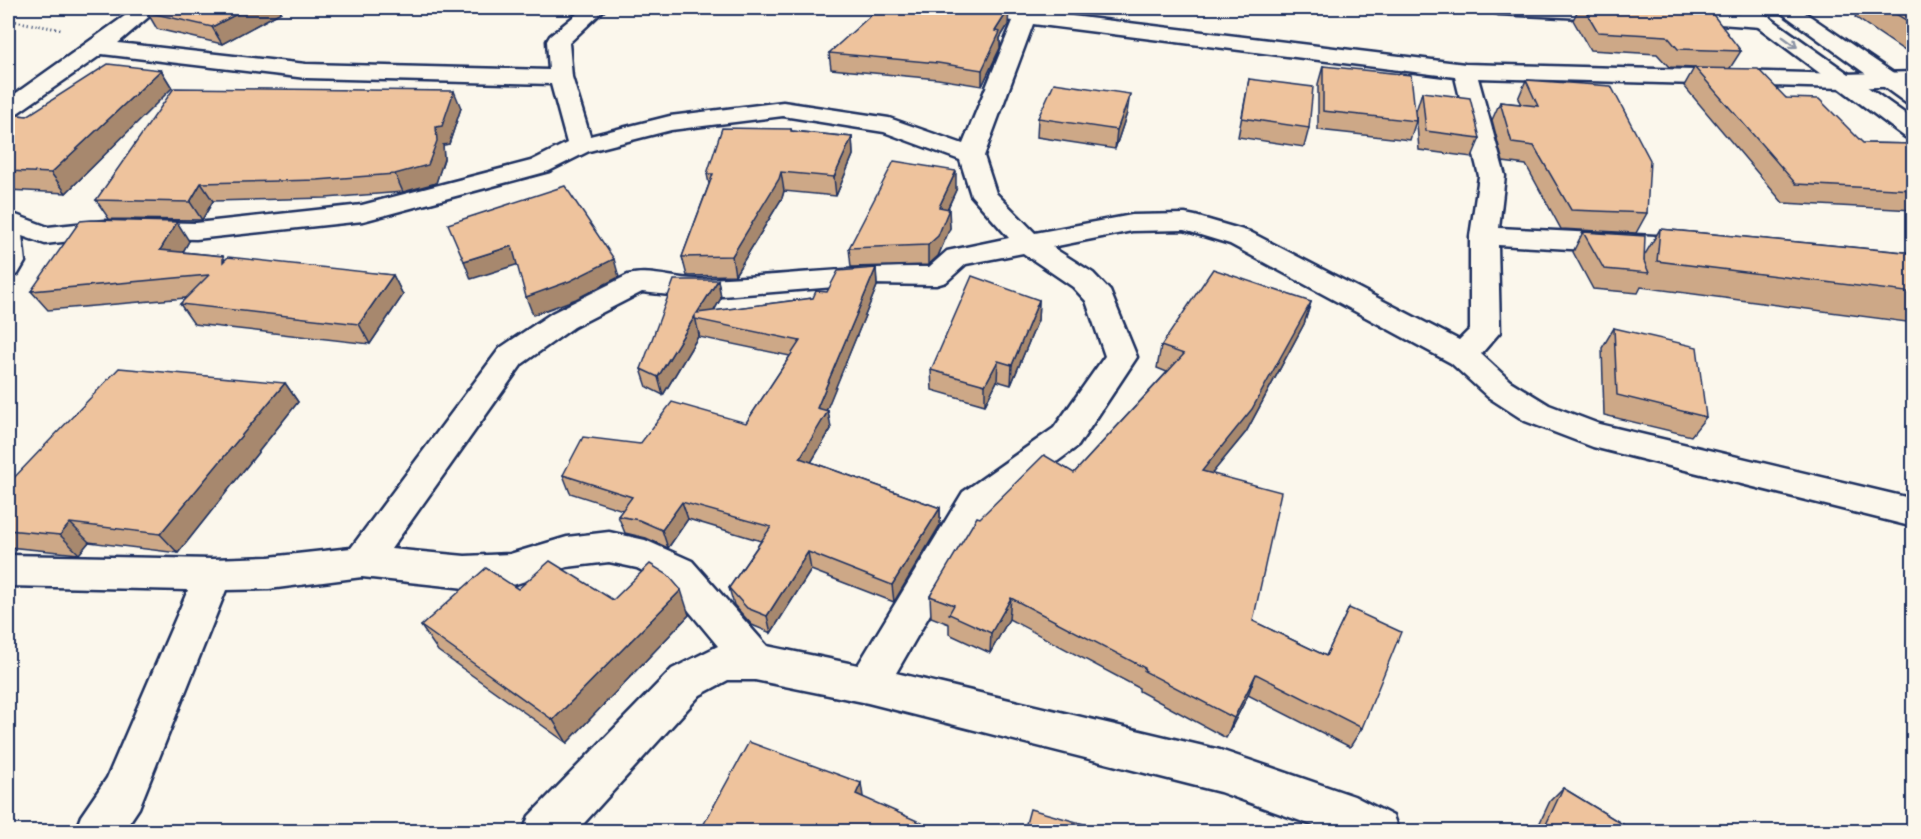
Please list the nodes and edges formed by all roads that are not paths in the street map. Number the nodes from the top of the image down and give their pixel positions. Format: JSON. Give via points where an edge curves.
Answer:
{"nodes":[{"id":1,"x":149,"y":8,"type":"edge"},
{"id":2,"x":596,"y":8,"type":"edge"},
{"id":3,"x":958,"y":8,"type":"edge"},
{"id":4,"x":1499,"y":8,"type":"edge"},
{"id":5,"x":1743,"y":8,"type":"edge"},
{"id":6,"x":1785,"y":8,"type":"edge"},
{"id":7,"x":1028,"y":12,"type":"edge"},
{"id":8,"x":1761,"y":21,"type":"junction"},
{"id":9,"x":98,"y":47,"type":"junction"},
{"id":10,"x":1465,"y":71,"type":"junction"},
{"id":11,"x":561,"y":77,"type":"junction"},
{"id":12,"x":1888,"y":79,"type":"junction"},
{"id":13,"x":1914,"y":79,"type":"edge"},
{"id":14,"x":1844,"y":81,"type":"junction"},
{"id":15,"x":1914,"y":98,"type":"edge"},
{"id":16,"x":8,"y":109,"type":"edge"},
{"id":17,"x":1914,"y":132,"type":"edge"},
{"id":18,"x":580,"y":146,"type":"junction"},
{"id":19,"x":971,"y":156,"type":"junction"},
{"id":20,"x":8,"y":220,"type":"edge"},
{"id":21,"x":8,"y":235,"type":"edge"},
{"id":22,"x":1484,"y":236,"type":"junction"},
{"id":23,"x":1030,"y":245,"type":"junction"},
{"id":24,"x":1726,"y":252,"type":"edge"},
{"id":25,"x":8,"y":268,"type":"edge"},
{"id":26,"x":1462,"y":355,"type":"junction"},
{"id":27,"x":1914,"y":513,"type":"edge"},
{"id":28,"x":362,"y":562,"type":"junction"},
{"id":29,"x":8,"y":570,"type":"edge"},
{"id":30,"x":213,"y":575,"type":"junction"},
{"id":31,"x":755,"y":662,"type":"junction"},
{"id":32,"x":868,"y":685,"type":"junction"},
{"id":33,"x":97,"y":831,"type":"edge"},
{"id":34,"x":545,"y":831,"type":"edge"},
{"id":35,"x":1377,"y":831,"type":"edge"}],
"edges":[{"from":1,"to":9,"type":"main road"},
{"from":2,"to":11,"type":"main road","via":[[558,41]]},
{"from":3,"to":7,"type":"main road"},
{"from":4,"to":8,"type":"main road"},
{"from":5,"to":8,"type":"main road"},
{"from":6,"to":12,"type":"main road"},
{"from":7,"to":10,"type":"main road"},
{"from":7,"to":19,"type":"main road"},
{"from":8,"to":14,"type":"main road","one_way":true},
{"from":9,"to":11,"type":"main road","via":[[306,71]]},
{"from":9,"to":16,"type":"main road"},
{"from":10,"to":14,"type":"main road"},
{"from":10,"to":22,"type":"main road","via":[[1492,176]]},
{"from":11,"to":18,"type":"main road"},
{"from":12,"to":13,"type":"main road"},
{"from":12,"to":14,"type":"main road"},
{"from":12,"to":15,"type":"main road"},
{"from":14,"to":17,"type":"main road"},
{"from":18,"to":19,"type":"main road","via":[[670,123],[783,109],[889,125]]},
{"from":18,"to":20,"type":"main road","via":[[540,166],[363,213],[196,231],[105,229],[45,236]]},
{"from":19,"to":23,"type":"main road","via":[[984,195]]},
{"from":21,"to":25,"type":"main road"},
{"from":22,"to":24,"type":"main road"},
{"from":22,"to":26,"type":"main road","via":[[1485,332]]},
{"from":23,"to":26,"type":"main road","via":[[1132,223],[1185,222],[1240,238]]},
{"from":23,"to":28,"type":"main road","via":[[957,257],[936,276],[871,275],[698,290],[638,282],[563,320],[511,356]]},
{"from":23,"to":32,"type":"main road","via":[[1083,280],[1100,298],[1121,357],[1066,437],[976,502]]},
{"from":26,"to":27,"type":"main road","via":[[1499,389],[1537,413],[1593,435]]},
{"from":28,"to":30,"type":"main road"},
{"from":28,"to":31,"type":"main road","via":[[465,572],[510,570],[567,552],[609,547],[645,555],[679,572]]},
{"from":29,"to":30,"type":"main road"},
{"from":30,"to":33,"type":"main road","via":[[123,793]]},
{"from":31,"to":32,"type":"main road"},
{"from":31,"to":34,"type":"main road","via":[[723,662],[686,682]]},
{"from":32,"to":35,"type":"main road","via":[[1220,771],[1338,811]]}]}
